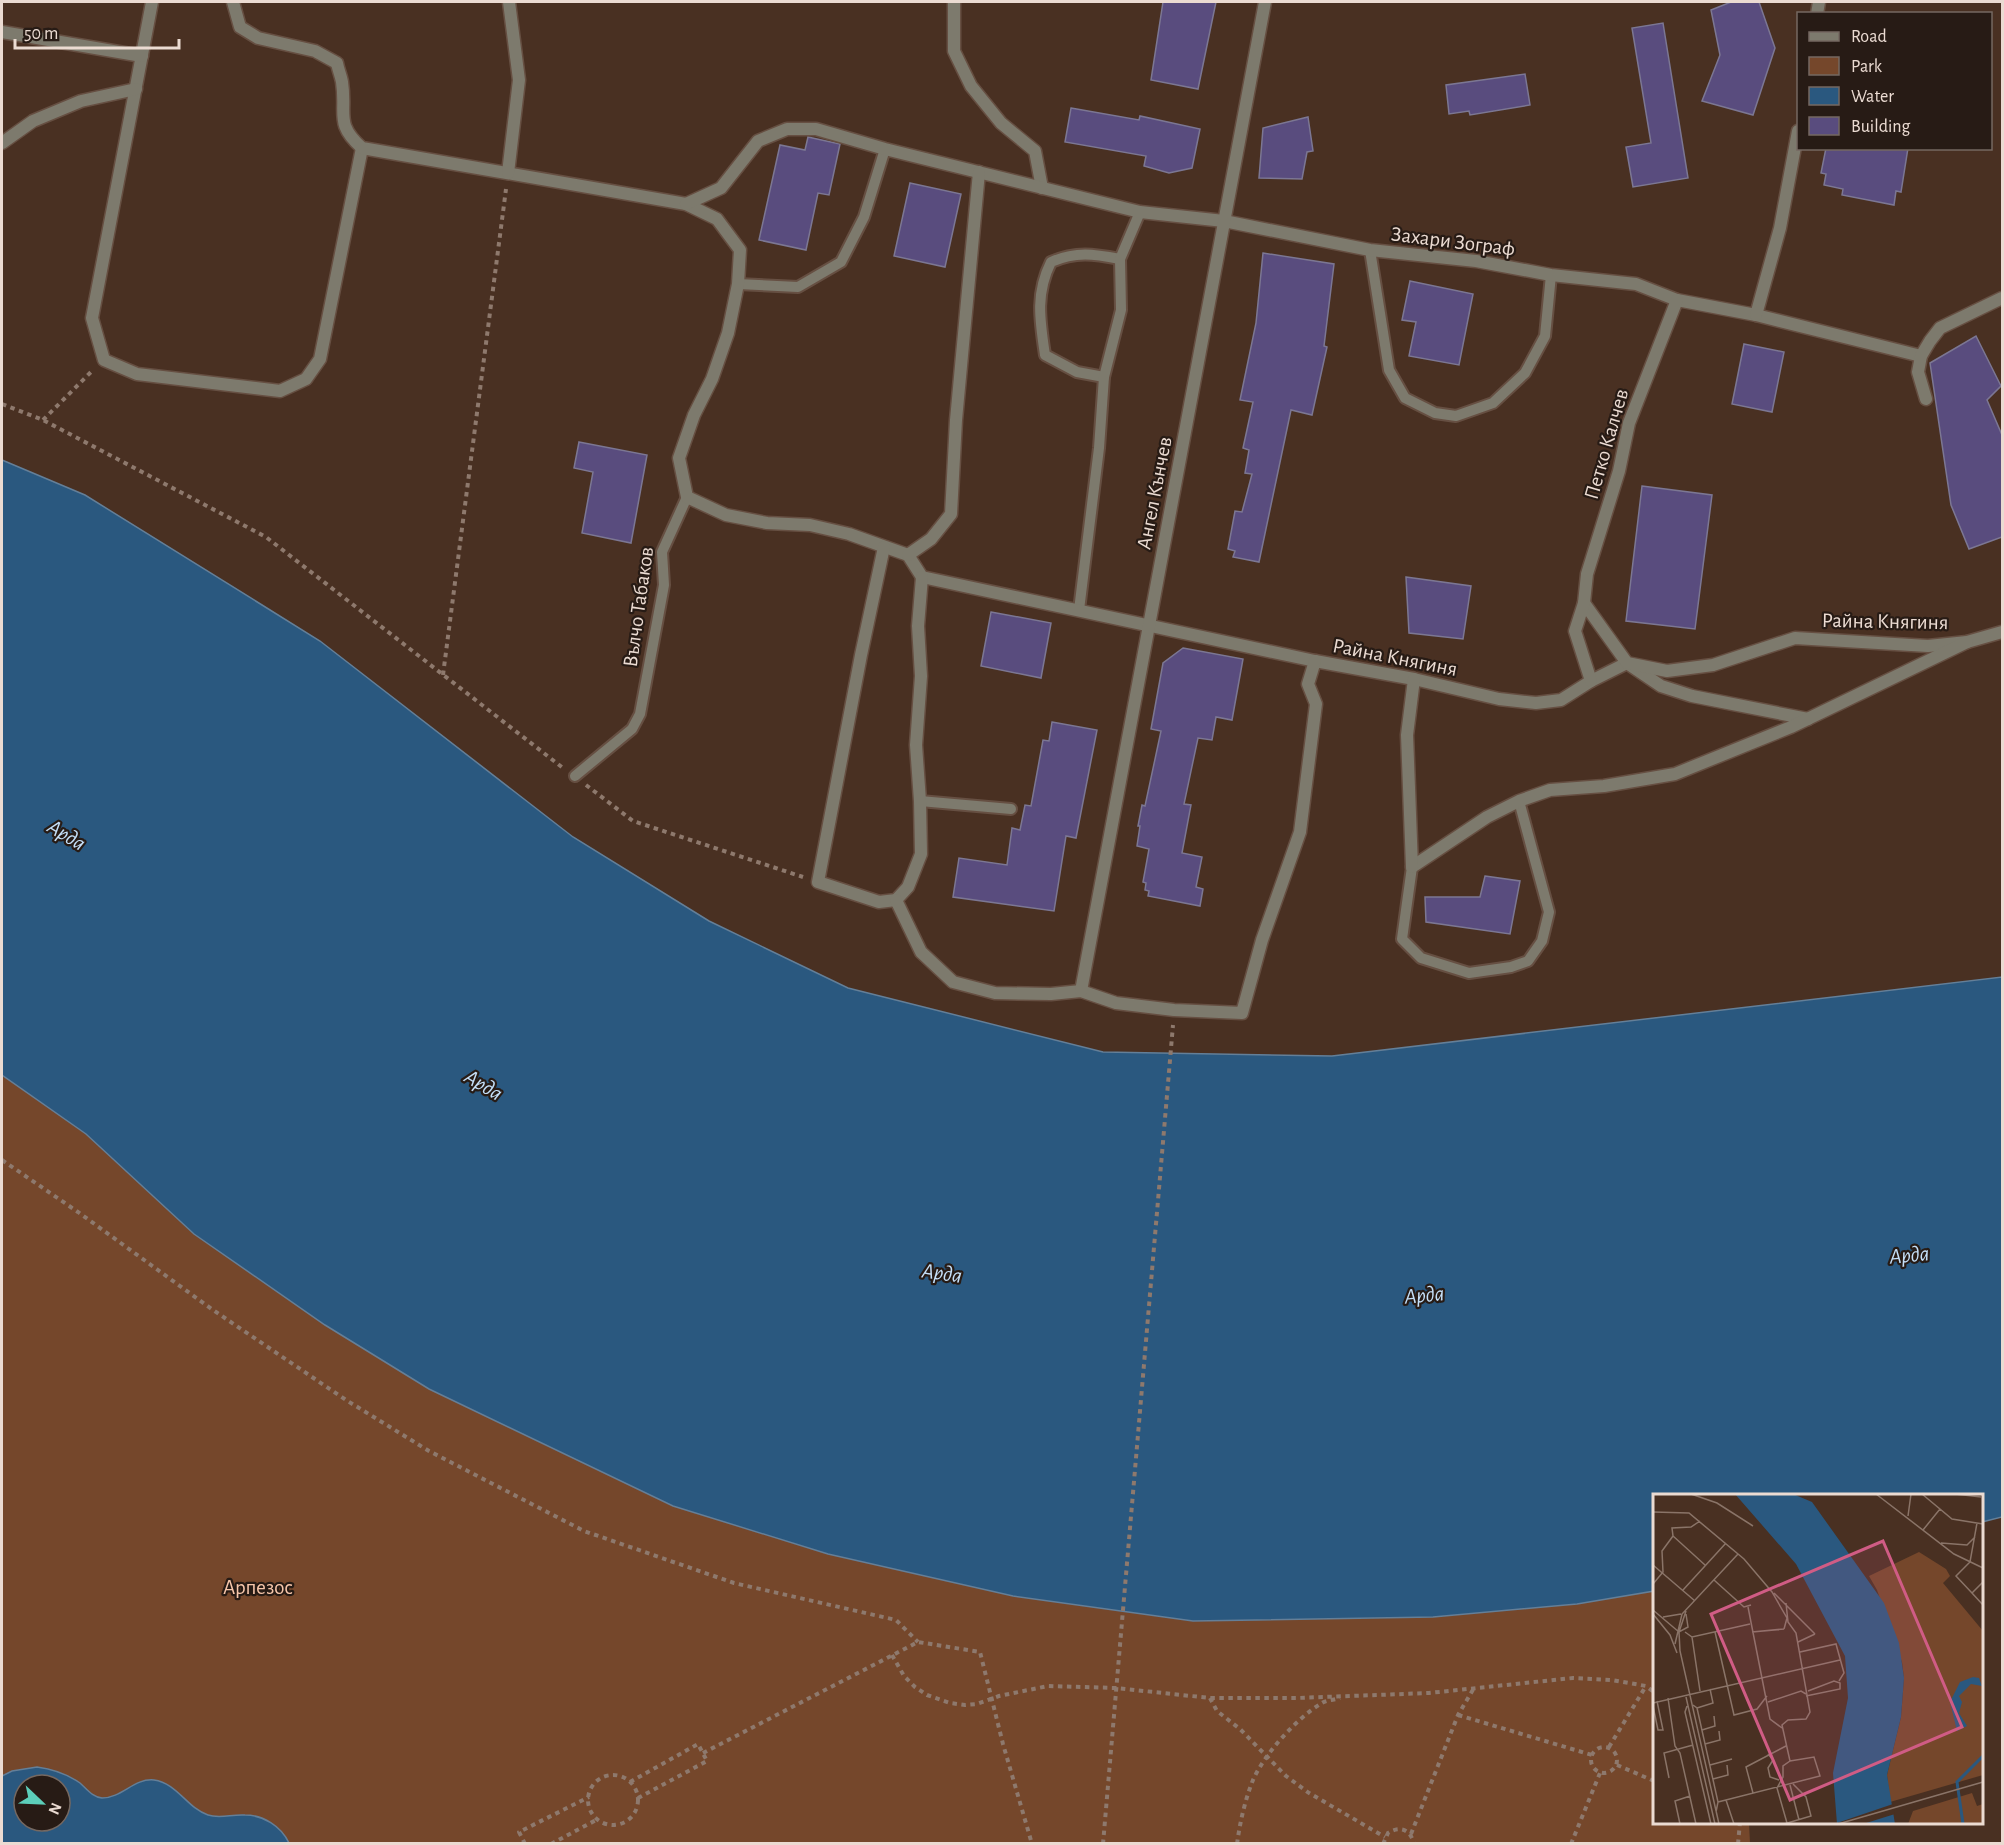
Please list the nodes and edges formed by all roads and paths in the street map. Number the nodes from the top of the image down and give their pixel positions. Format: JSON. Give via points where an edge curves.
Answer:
{"nodes":[{"id":1,"x":152,"y":2,"type":"edge"},
{"id":2,"x":233,"y":2,"type":"edge"},
{"id":3,"x":509,"y":2,"type":"edge"},
{"id":4,"x":954,"y":2,"type":"edge"},
{"id":5,"x":1265,"y":2,"type":"edge"},
{"id":6,"x":2,"y":32,"type":"edge"},
{"id":7,"x":142,"y":56,"type":"junction"},
{"id":8,"x":136,"y":89,"type":"junction"},
{"id":9,"x":1797,"y":136,"type":"edge"},
{"id":10,"x":2,"y":143,"type":"edge"},
{"id":11,"x":362,"y":148,"type":"junction"},
{"id":12,"x":885,"y":149,"type":"junction"},
{"id":13,"x":979,"y":172,"type":"junction"},
{"id":14,"x":508,"y":173,"type":"junction"},
{"id":15,"x":1042,"y":188,"type":"junction"},
{"id":16,"x":686,"y":204,"type":"junction"},
{"id":17,"x":1140,"y":212,"type":"junction"},
{"id":18,"x":1224,"y":221,"type":"junction"},
{"id":19,"x":1370,"y":250,"type":"junction"},
{"id":20,"x":1120,"y":259,"type":"junction"},
{"id":21,"x":1551,"y":275,"type":"junction"},
{"id":22,"x":738,"y":284,"type":"junction"},
{"id":23,"x":2002,"y":298,"type":"edge"},
{"id":24,"x":1677,"y":300,"type":"junction"},
{"id":25,"x":1756,"y":315,"type":"junction"},
{"id":26,"x":1921,"y":356,"type":"junction"},
{"id":27,"x":104,"y":360,"type":"junction"},
{"id":28,"x":1104,"y":377,"type":"junction"},
{"id":29,"x":1926,"y":399,"type":"dead end"},
{"id":30,"x":2,"y":404,"type":"edge"},
{"id":31,"x":43,"y":420,"type":"junction"},
{"id":32,"x":687,"y":497,"type":"junction"},
{"id":33,"x":884,"y":547,"type":"junction"},
{"id":34,"x":909,"y":555,"type":"junction"},
{"id":35,"x":922,"y":577,"type":"junction"},
{"id":36,"x":1584,"y":603,"type":"junction"},
{"id":37,"x":1079,"y":610,"type":"junction"},
{"id":38,"x":1149,"y":624,"type":"junction"},
{"id":39,"x":2002,"y":632,"type":"edge"},
{"id":40,"x":1968,"y":642,"type":"junction"},
{"id":41,"x":1315,"y":661,"type":"junction"},
{"id":42,"x":1627,"y":663,"type":"junction"},
{"id":43,"x":443,"y":676,"type":"junction"},
{"id":44,"x":1414,"y":679,"type":"junction"},
{"id":45,"x":1591,"y":681,"type":"junction"},
{"id":46,"x":1808,"y":719,"type":"junction"},
{"id":47,"x":575,"y":776,"type":"junction"},
{"id":48,"x":920,"y":801,"type":"junction"},
{"id":49,"x":1519,"y":801,"type":"junction"},
{"id":50,"x":1011,"y":810,"type":"dead end"},
{"id":51,"x":1412,"y":867,"type":"junction"},
{"id":52,"x":818,"y":882,"type":"junction"},
{"id":53,"x":897,"y":900,"type":"junction"},
{"id":54,"x":1081,"y":991,"type":"junction"},
{"id":55,"x":1174,"y":1010,"type":"junction"},
{"id":56,"x":2,"y":1160,"type":"edge"},
{"id":57,"x":918,"y":1642,"type":"junction"},
{"id":58,"x":892,"y":1655,"type":"junction"},
{"id":59,"x":1646,"y":1686,"type":"junction"},
{"id":60,"x":1474,"y":1687,"type":"junction"},
{"id":61,"x":1116,"y":1688,"type":"junction"},
{"id":62,"x":1653,"y":1691,"type":"edge"},
{"id":63,"x":1352,"y":1696,"type":"junction"},
{"id":64,"x":1210,"y":1698,"type":"junction"},
{"id":65,"x":992,"y":1700,"type":"junction"},
{"id":66,"x":1458,"y":1715,"type":"junction"},
{"id":67,"x":1609,"y":1747,"type":"junction"},
{"id":68,"x":703,"y":1753,"type":"junction"},
{"id":69,"x":1592,"y":1755,"type":"junction"},
{"id":70,"x":1267,"y":1757,"type":"junction"},
{"id":71,"x":1617,"y":1766,"type":"junction"},
{"id":72,"x":1600,"y":1773,"type":"junction"},
{"id":73,"x":1653,"y":1781,"type":"edge"},
{"id":74,"x":630,"y":1782,"type":"junction"},
{"id":75,"x":589,"y":1797,"type":"junction"},
{"id":76,"x":638,"y":1798,"type":"junction"},
{"id":77,"x":598,"y":1819,"type":"junction"},
{"id":78,"x":1740,"y":1824,"type":"edge"},
{"id":79,"x":1411,"y":1834,"type":"junction"},
{"id":80,"x":1385,"y":1837,"type":"junction"},
{"id":81,"x":525,"y":1843,"type":"edge"},
{"id":82,"x":551,"y":1844,"type":"edge"},
{"id":83,"x":1032,"y":1844,"type":"edge"},
{"id":84,"x":1102,"y":1844,"type":"edge"},
{"id":85,"x":1237,"y":1844,"type":"edge"},
{"id":86,"x":1383,"y":1844,"type":"edge"},
{"id":87,"x":1414,"y":1844,"type":"edge"},
{"id":88,"x":1571,"y":1844,"type":"edge"},
{"id":89,"x":1738,"y":1844,"type":"edge"}],
"edges":[{"from":1,"to":7,"type":"street"},
{"from":2,"to":11,"type":"street","via":[[240,27],[258,38],[315,51],[337,63],[342,82],[343,123],[349,136]]},
{"from":3,"to":14,"type":"street","via":[[519,80]]},
{"from":4,"to":15,"type":"street","via":[[954,51],[971,86],[1001,123],[1035,151]]},
{"from":5,"to":18,"type":"street","name":"Ангел Кънчев"},
{"from":6,"to":7,"type":"street"},
{"from":7,"to":8,"type":"street"},
{"from":8,"to":10,"type":"street","via":[[81,101],[33,121]]},
{"from":8,"to":27,"type":"street","via":[[92,318]]},
{"from":9,"to":25,"type":"street","via":[[1780,228]]},
{"from":11,"to":14,"type":"street"},
{"from":11,"to":27,"type":"street","via":[[320,359],[306,379],[280,391],[137,374]]},
{"from":12,"to":13,"type":"street","name":"Захари Зограф"},
{"from":12,"to":16,"type":"street","name":"Захари Зограф","via":[[816,129],[787,129],[758,141],[721,188]]},
{"from":12,"to":22,"type":"lane","via":[[864,217],[841,262],[798,287]]},
{"from":13,"to":15,"type":"street","name":"Захари Зограф"},
{"from":13,"to":34,"type":"street","via":[[951,514],[931,539]]},
{"from":14,"to":16,"type":"street"},
{"from":14,"to":43,"type":"path"},
{"from":15,"to":17,"type":"street","name":"Захари Зограф"},
{"from":16,"to":22,"type":"street","via":[[717,219],[740,250]]},
{"from":17,"to":18,"type":"street","name":"Захари Зограф"},
{"from":17,"to":20,"type":"lane"},
{"from":18,"to":19,"type":"street","name":"Захари Зограф"},
{"from":18,"to":38,"type":"street","name":"Ангел Кънчев"},
{"from":19,"to":21,"type":"street","name":"Захари Зограф","via":[[1476,261]]},
{"from":19,"to":21,"type":"lane","via":[[1389,370],[1405,398],[1435,413],[1455,416],[1492,403],[1525,373],[1545,336]]},
{"from":20,"to":28,"type":"lane","via":[[1121,310]]},
{"from":20,"to":28,"type":"lane","via":[[1068,254],[1051,262],[1043,278],[1039,302],[1045,356],[1077,372]]},
{"from":21,"to":24,"type":"street","name":"Захари Зограф","via":[[1636,284]]},
{"from":22,"to":32,"type":"street","via":[[728,333],[679,458]]},
{"from":23,"to":26,"type":"street","via":[[1940,328]]},
{"from":24,"to":25,"type":"street","name":"Захари Зограф"},
{"from":24,"to":36,"type":"street","name":"Петко Калчев","via":[[1629,423],[1587,574]]},
{"from":25,"to":26,"type":"street","name":"Захари Зограф"},
{"from":26,"to":29,"type":"street","via":[[1918,372]]},
{"from":27,"to":31,"type":"path"},
{"from":28,"to":37,"type":"lane"},
{"from":30,"to":31,"type":"path"},
{"from":31,"to":43,"type":"path","via":[[266,537]]},
{"from":32,"to":33,"type":"street","via":[[726,515],[767,523],[810,525]]},
{"from":32,"to":47,"type":"lane","name":"Вълчо Табаков","via":[[662,552],[664,585],[640,714],[632,729]]},
{"from":33,"to":34,"type":"street"},
{"from":33,"to":52,"type":"street"},
{"from":34,"to":35,"type":"street"},
{"from":35,"to":37,"type":"street","name":"Райна Княгиня"},
{"from":35,"to":48,"type":"street","via":[[916,745]]},
{"from":36,"to":42,"type":"street"},
{"from":36,"to":45,"type":"street","name":"Петко Калчев","via":[[1575,631]]},
{"from":37,"to":38,"type":"street","name":"Райна Княгиня"},
{"from":38,"to":41,"type":"street","name":"Райна Княгиня"},
{"from":38,"to":54,"type":"street","name":"Ангел Кънчев"},
{"from":39,"to":40,"type":"street","name":"Райна Княгиня"},
{"from":40,"to":42,"type":"street","name":"Райна Княгиня","via":[[1928,646],[1795,638],[1713,665],[1667,671]]},
{"from":40,"to":46,"type":"street"},
{"from":41,"to":44,"type":"street","name":"Райна Княгиня"},
{"from":41,"to":55,"type":"street","via":[[1308,684],[1316,704],[1300,832],[1262,940],[1242,1013]]},
{"from":42,"to":45,"type":"street","name":"Райна Княгиня"},
{"from":42,"to":46,"type":"street","via":[[1661,686],[1692,696]]},
{"from":43,"to":47,"type":"path"},
{"from":44,"to":45,"type":"street","name":"Райна Княгиня","via":[[1499,699],[1536,703],[1561,700]]},
{"from":44,"to":51,"type":"street","via":[[1407,735]]},
{"from":46,"to":49,"type":"street","via":[[1675,774],[1550,790]]},
{"from":47,"to":52,"type":"path","via":[[633,821]]},
{"from":48,"to":50,"type":"lane"},
{"from":48,"to":53,"type":"street","via":[[921,854],[908,887]]},
{"from":49,"to":51,"type":"street","via":[[1487,817]]},
{"from":49,"to":51,"type":"lane","via":[[1549,912],[1542,941],[1528,961],[1469,973],[1421,958],[1402,939]]},
{"from":52,"to":53,"type":"street","via":[[879,902]]},
{"from":53,"to":54,"type":"street","via":[[921,952],[953,982],[995,993]]},
{"from":54,"to":55,"type":"street","via":[[1116,1003]]},
{"from":55,"to":61,"type":"path"},
{"from":56,"to":57,"type":"path","via":[[222,1316],[429,1451],[584,1531],[734,1584],[897,1620]]},
{"from":57,"to":58,"type":"path"},
{"from":57,"to":65,"type":"path","via":[[980,1652]]},
{"from":58,"to":65,"type":"path","via":[[904,1676],[927,1695],[965,1705]]},
{"from":58,"to":68,"type":"path"},
{"from":59,"to":60,"type":"path","via":[[1573,1678]]},
{"from":59,"to":62,"type":"path"},
{"from":59,"to":67,"type":"path"},
{"from":60,"to":63,"type":"path"},
{"from":60,"to":66,"type":"path"},
{"from":61,"to":64,"type":"path"},
{"from":61,"to":65,"type":"path","via":[[1047,1686]]},
{"from":61,"to":84,"type":"path"},
{"from":63,"to":64,"type":"path"},
{"from":63,"to":70,"type":"path","via":[[1323,1702],[1295,1724]]},
{"from":64,"to":70,"type":"path","via":[[1217,1711]]},
{"from":65,"to":83,"type":"path"},
{"from":66,"to":69,"type":"path"},
{"from":66,"to":79,"type":"path"},
{"from":67,"to":69,"type":"path","via":[[1597,1749]]},
{"from":67,"to":71,"type":"path","via":[[1616,1753]]},
{"from":68,"to":74,"type":"path","via":[[698,1744]]},
{"from":68,"to":76,"type":"path","via":[[707,1761]]},
{"from":69,"to":72,"type":"path","via":[[1592,1766]]},
{"from":70,"to":80,"type":"path","via":[[1309,1792]]},
{"from":70,"to":85,"type":"path","via":[[1247,1798]]},
{"from":71,"to":72,"type":"path","via":[[1612,1772]]},
{"from":71,"to":73,"type":"path"},
{"from":72,"to":88,"type":"path"},
{"from":74,"to":75,"type":"path","via":[[621,1776],[606,1776],[593,1786]]},
{"from":74,"to":76,"type":"path"},
{"from":75,"to":77,"type":"path","via":[[591,1810]]},
{"from":75,"to":81,"type":"path","via":[[519,1832]]},
{"from":76,"to":77,"type":"path","via":[[636,1809],[626,1821],[610,1825]]},
{"from":77,"to":82,"type":"path"},
{"from":78,"to":89,"type":"path"},
{"from":79,"to":80,"type":"path","via":[[1397,1829]]},
{"from":79,"to":87,"type":"path"},
{"from":80,"to":86,"type":"path"}]}
